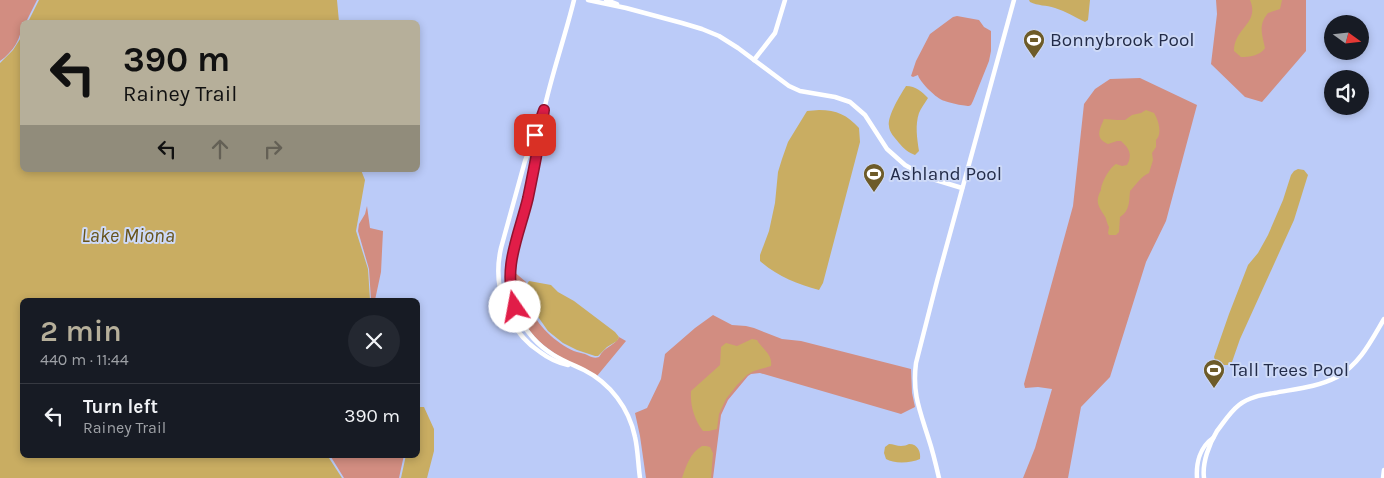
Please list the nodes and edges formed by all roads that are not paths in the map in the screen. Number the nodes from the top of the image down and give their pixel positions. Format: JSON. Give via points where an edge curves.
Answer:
{"nodes":[{"id":1,"x":574,"y":0,"type":"edge"},
{"id":2,"x":588,"y":0,"type":"edge"},
{"id":3,"x":606,"y":0,"type":"edge"},
{"id":4,"x":785,"y":0,"type":"edge"},
{"id":5,"x":1014,"y":0,"type":"edge"},
{"id":6,"x":626,"y":8,"type":"junction"},
{"id":7,"x":754,"y":60,"type":"junction"},
{"id":8,"x":544,"y":110,"type":"junction"},
{"id":9,"x":962,"y":188,"type":"junction"},
{"id":10,"x":1384,"y":319,"type":"edge"},
{"id":11,"x":570,"y":364,"type":"junction"},
{"id":12,"x":1214,"y":437,"type":"junction"},
{"id":13,"x":1198,"y":462,"type":"junction"},
{"id":14,"x":1205,"y":464,"type":"junction"},
{"id":15,"x":1384,"y":470,"type":"edge"},
{"id":16,"x":640,"y":478,"type":"edge"},
{"id":17,"x":939,"y":478,"type":"edge"},
{"id":18,"x":1197,"y":478,"type":"edge"},
{"id":19,"x":1204,"y":478,"type":"edge"},
{"id":20,"x":1383,"y":478,"type":"edge"}],
"edges":[{"from":1,"to":8,"type":"street"},
{"from":2,"to":6,"type":"street"},
{"from":3,"to":6,"type":"street"},
{"from":4,"to":7,"type":"street","via":[[775,33]]},
{"from":5,"to":9,"type":"street"},
{"from":6,"to":7,"type":"street","via":[[711,32]]},
{"from":7,"to":9,"type":"street","via":[[795,89],[850,102],[869,119],[887,149],[905,165],[926,177]]},
{"from":8,"to":11,"type":"street","via":[[535,167],[512,256],[510,286],[517,313],[529,334],[550,353]]},
{"from":8,"to":11,"type":"street","via":[[525,161],[501,248],[499,284],[509,318],[519,333],[546,356],[562,364]]},
{"from":9,"to":17,"type":"street","via":[[914,374],[917,406]]},
{"from":10,"to":12,"type":"street","via":[[1362,356],[1344,373],[1312,386],[1244,401],[1232,411]]},
{"from":11,"to":16,"type":"street","via":[[598,378],[623,405],[635,434]]},
{"from":12,"to":13,"type":"street","via":[[1203,447]]},
{"from":12,"to":14,"type":"street"},
{"from":13,"to":14,"type":"street"},
{"from":13,"to":18,"type":"street"},
{"from":14,"to":19,"type":"street"},
{"from":15,"to":20,"type":"street"}]}
